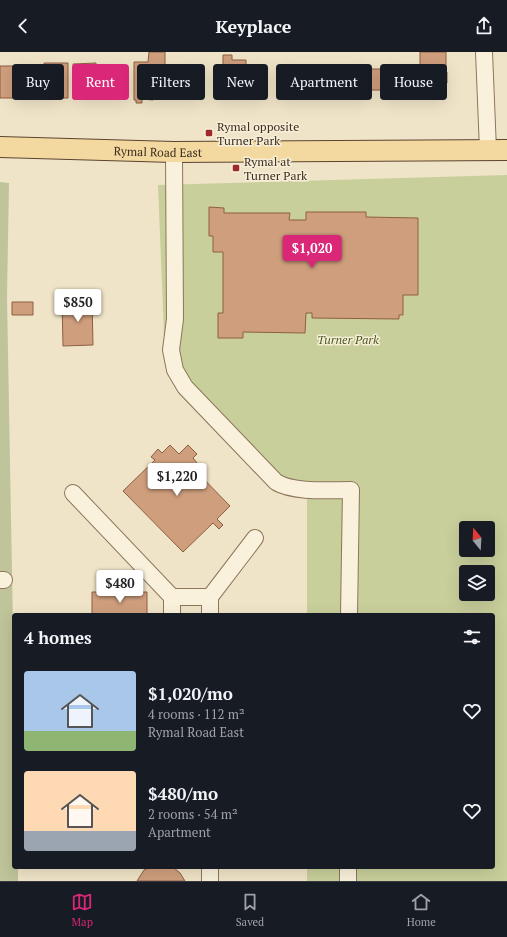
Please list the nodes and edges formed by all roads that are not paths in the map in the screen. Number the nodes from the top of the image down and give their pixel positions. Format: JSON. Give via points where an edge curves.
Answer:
{"nodes":[{"id":1,"x":484,"y":52,"type":"edge"},
{"id":2,"x":0,"y":147,"type":"edge"},
{"id":3,"x":498,"y":150,"type":"edge"},
{"id":4,"x":174,"y":152,"type":"junction"},
{"id":5,"x":73,"y":493,"type":"dead end"},
{"id":6,"x":255,"y":538,"type":"dead end"},
{"id":7,"x":210,"y":596,"type":"junction"},
{"id":8,"x":172,"y":597,"type":"junction"},
{"id":9,"x":172,"y":613,"type":"edge"},
{"id":10,"x":210,"y":613,"type":"edge"},
{"id":11,"x":349,"y":613,"type":"edge"},
{"id":12,"x":210,"y":869,"type":"edge"},
{"id":13,"x":348,"y":869,"type":"edge"},
{"id":14,"x":210,"y":881,"type":"edge"},
{"id":15,"x":348,"y":881,"type":"edge"}],
"edges":[{"from":1,"to":3,"type":"street"},
{"from":2,"to":4,"type":"main road","name":"Rymal Road East"},
{"from":3,"to":4,"type":"main road","name":"Rymal Road East"},
{"from":4,"to":11,"type":"street","via":[[175,319],[171,350],[175,370],[185,388],[276,482],[295,489],[351,490]]},
{"from":5,"to":8,"type":"street"},
{"from":6,"to":7,"type":"street"},
{"from":7,"to":8,"type":"street"},
{"from":7,"to":10,"type":"street"},
{"from":8,"to":9,"type":"street"},
{"from":12,"to":14,"type":"street"},
{"from":13,"to":15,"type":"street"}]}
